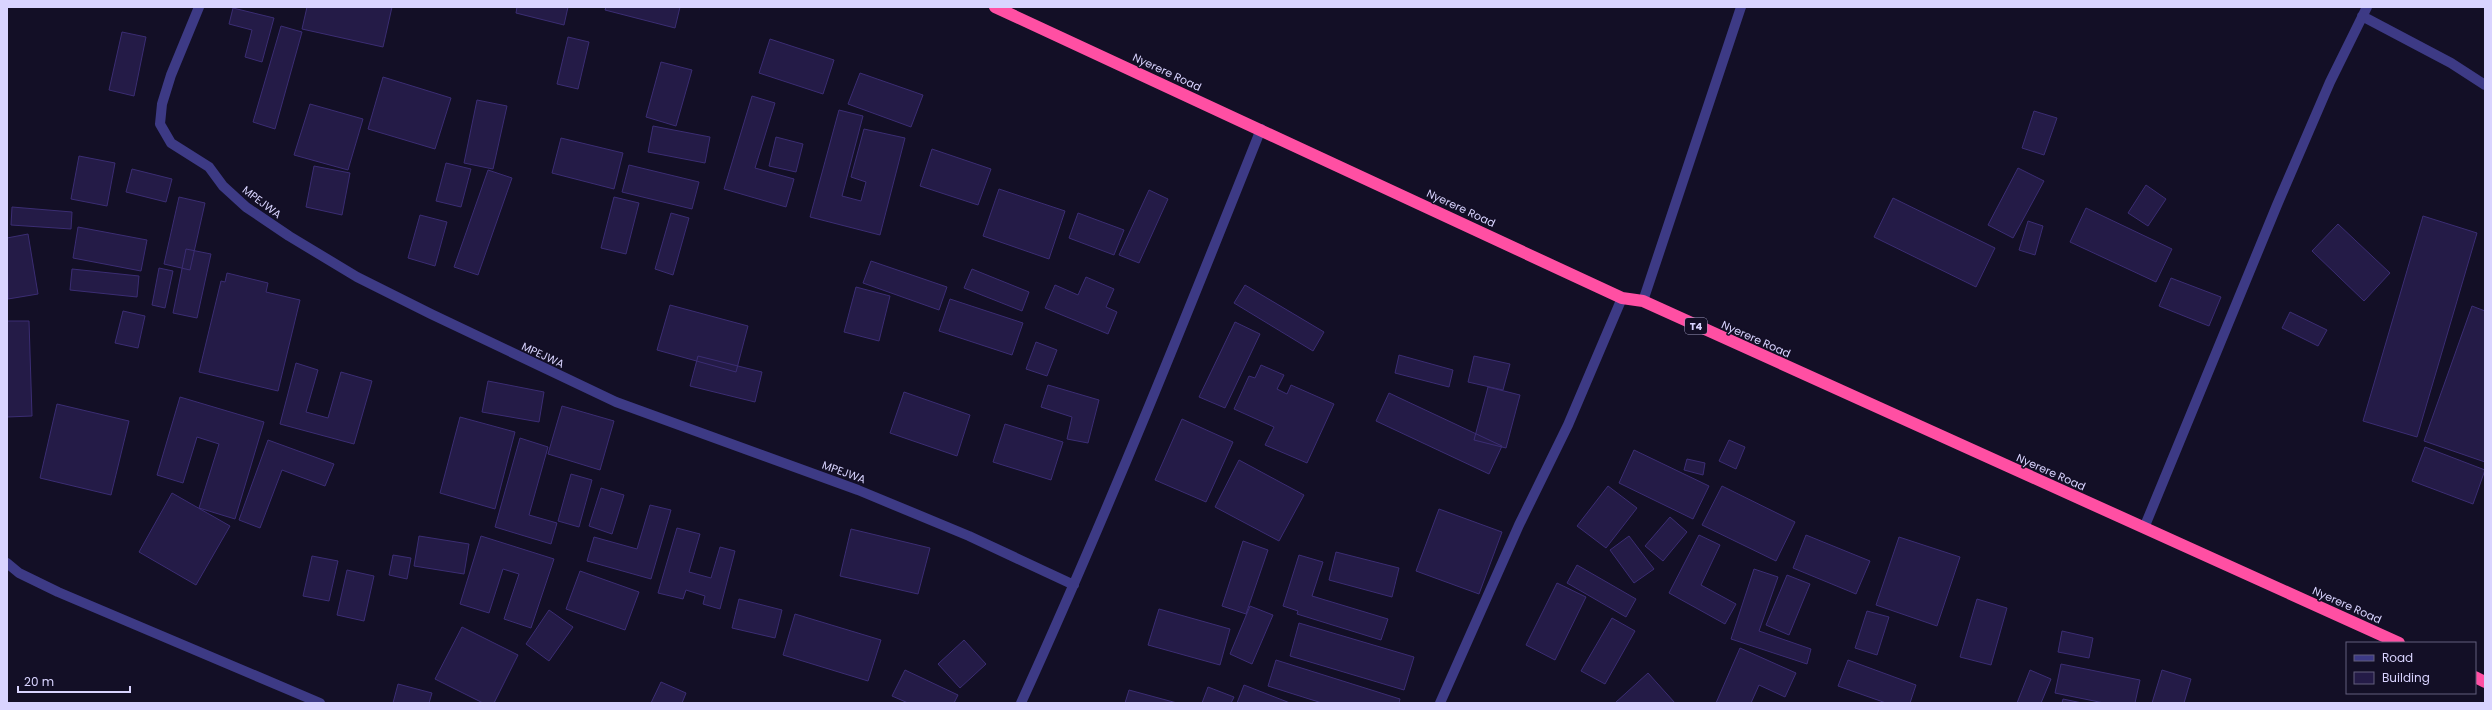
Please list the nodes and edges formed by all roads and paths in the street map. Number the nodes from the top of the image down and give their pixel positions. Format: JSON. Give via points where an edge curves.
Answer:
{"nodes":[{"id":1,"x":199,"y":7,"type":"edge"},
{"id":2,"x":995,"y":7,"type":"edge"},
{"id":3,"x":1741,"y":7,"type":"edge"},
{"id":4,"x":2367,"y":7,"type":"edge"},
{"id":5,"x":2362,"y":16,"type":"junction"},
{"id":6,"x":2485,"y":85,"type":"edge"},
{"id":7,"x":1261,"y":129,"type":"junction"},
{"id":8,"x":1622,"y":298,"type":"junction"},
{"id":9,"x":1643,"y":301,"type":"junction"},
{"id":10,"x":2144,"y":528,"type":"junction"},
{"id":11,"x":7,"y":563,"type":"edge"},
{"id":12,"x":1074,"y":585,"type":"junction"},
{"id":13,"x":2397,"y":642,"type":"edge"},
{"id":14,"x":2476,"y":678,"type":"edge"},
{"id":15,"x":2485,"y":682,"type":"edge"},
{"id":16,"x":320,"y":703,"type":"edge"},
{"id":17,"x":1021,"y":703,"type":"edge"},
{"id":18,"x":1440,"y":703,"type":"edge"}],
"edges":[{"from":1,"to":12,"type":"street","name":"MPEJWA","via":[[171,75],[162,104],[160,124],[171,143],[209,167],[223,186],[246,207],[289,236],[357,277],[489,343],[616,402],[858,490],[969,536]]},
{"from":2,"to":7,"type":"highway","name":"Nyerere Road","number":"T4"},
{"from":3,"to":9,"type":"street"},
{"from":4,"to":5,"type":"street"},
{"from":5,"to":6,"type":"street","via":[[2451,63]]},
{"from":5,"to":10,"type":"street","via":[[2330,82],[2277,205]]},
{"from":7,"to":8,"type":"highway","name":"Nyerere Road","number":"T4"},
{"from":7,"to":12,"type":"street","via":[[1169,360]]},
{"from":8,"to":9,"type":"highway","name":"Nyerere Road","number":"T4"},
{"from":8,"to":18,"type":"street","via":[[1568,425],[1519,525]]},
{"from":9,"to":10,"type":"highway","name":"Nyerere Road","number":"T4"},
{"from":10,"to":13,"type":"highway","name":"Nyerere Road","number":"T4"},
{"from":11,"to":16,"type":"street","via":[[19,574],[58,592]]},
{"from":12,"to":17,"type":"street"},
{"from":14,"to":15,"type":"highway"}]}
